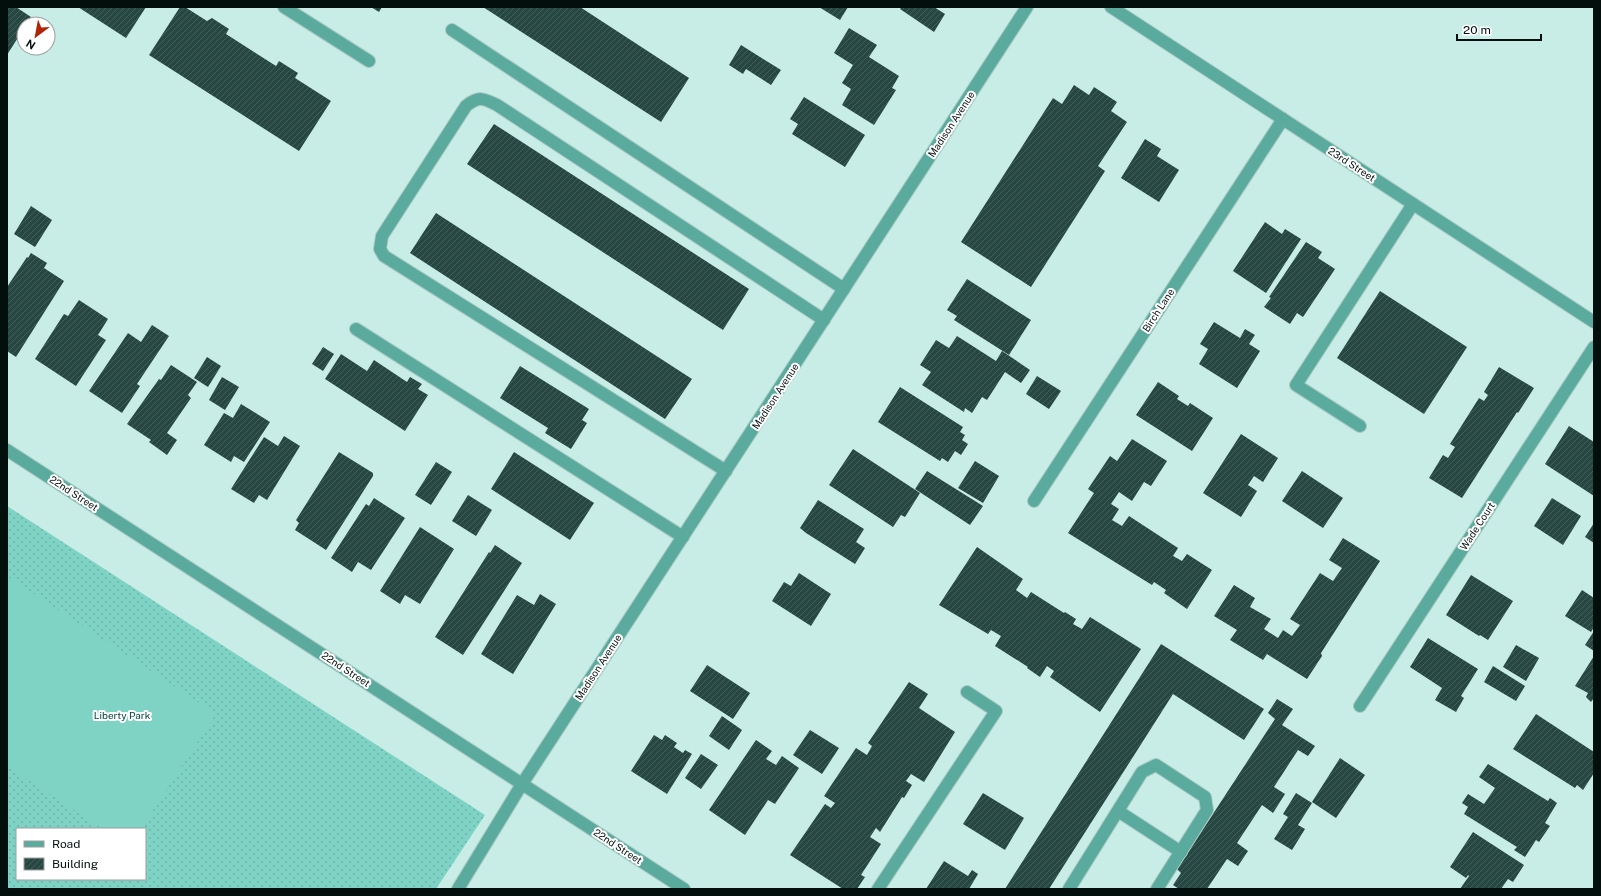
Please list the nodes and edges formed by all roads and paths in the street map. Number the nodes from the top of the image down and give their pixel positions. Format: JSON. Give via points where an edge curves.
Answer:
{"nodes":[{"id":1,"x":284,"y":7,"type":"edge"},
{"id":2,"x":1027,"y":7,"type":"edge"},
{"id":3,"x":1111,"y":7,"type":"edge"},
{"id":4,"x":452,"y":30,"type":"dead end"},
{"id":5,"x":370,"y":61,"type":"dead end"},
{"id":6,"x":1283,"y":119,"type":"junction"},
{"id":7,"x":1413,"y":204,"type":"junction"},
{"id":8,"x":844,"y":289,"type":"junction"},
{"id":9,"x":824,"y":320,"type":"junction"},
{"id":10,"x":1594,"y":322,"type":"edge"},
{"id":11,"x":356,"y":329,"type":"dead end"},
{"id":12,"x":1594,"y":347,"type":"edge"},
{"id":13,"x":1360,"y":426,"type":"dead end"},
{"id":14,"x":7,"y":450,"type":"edge"},
{"id":15,"x":726,"y":471,"type":"junction"},
{"id":16,"x":1034,"y":501,"type":"dead end"},
{"id":17,"x":683,"y":537,"type":"junction"},
{"id":18,"x":968,"y":692,"type":"dead end"},
{"id":19,"x":1360,"y":706,"type":"dead end"},
{"id":20,"x":522,"y":784,"type":"junction"},
{"id":21,"x":1118,"y":811,"type":"junction"},
{"id":22,"x":1181,"y":852,"type":"junction"},
{"id":23,"x":458,"y":889,"type":"edge"},
{"id":24,"x":684,"y":889,"type":"edge"},
{"id":25,"x":878,"y":889,"type":"edge"},
{"id":26,"x":1069,"y":889,"type":"edge"},
{"id":27,"x":1157,"y":889,"type":"edge"}],
"edges":[{"from":1,"to":5,"type":"street"},
{"from":2,"to":8,"type":"street","name":"Madison Avenue"},
{"from":3,"to":6,"type":"street","name":"23rd Street"},
{"from":4,"to":8,"type":"street"},
{"from":6,"to":7,"type":"street","name":"23rd Street"},
{"from":6,"to":16,"type":"street","name":"Birch Lane"},
{"from":7,"to":10,"type":"street","name":"23rd Street"},
{"from":7,"to":13,"type":"street","via":[[1296,385]]},
{"from":8,"to":9,"type":"street","name":"Madison Avenue"},
{"from":9,"to":15,"type":"street","name":"Madison Avenue"},
{"from":9,"to":15,"type":"street","via":[[497,105],[486,99],[474,99],[466,106],[382,236],[380,249],[384,256]]},
{"from":11,"to":17,"type":"street"},
{"from":12,"to":19,"type":"street","name":"Wade Court"},
{"from":14,"to":20,"type":"street","name":"22nd Street"},
{"from":15,"to":17,"type":"street","name":"Madison Avenue"},
{"from":17,"to":20,"type":"street","name":"Madison Avenue"},
{"from":18,"to":25,"type":"street","via":[[996,711]]},
{"from":20,"to":23,"type":"street","name":"Madison Avenue"},
{"from":20,"to":24,"type":"street","name":"22nd Street"},
{"from":21,"to":22,"type":"street"},
{"from":21,"to":22,"type":"street","via":[[1142,772],[1156,765],[1205,797],[1207,810]]},
{"from":21,"to":26,"type":"street"},
{"from":22,"to":27,"type":"street"}]}
